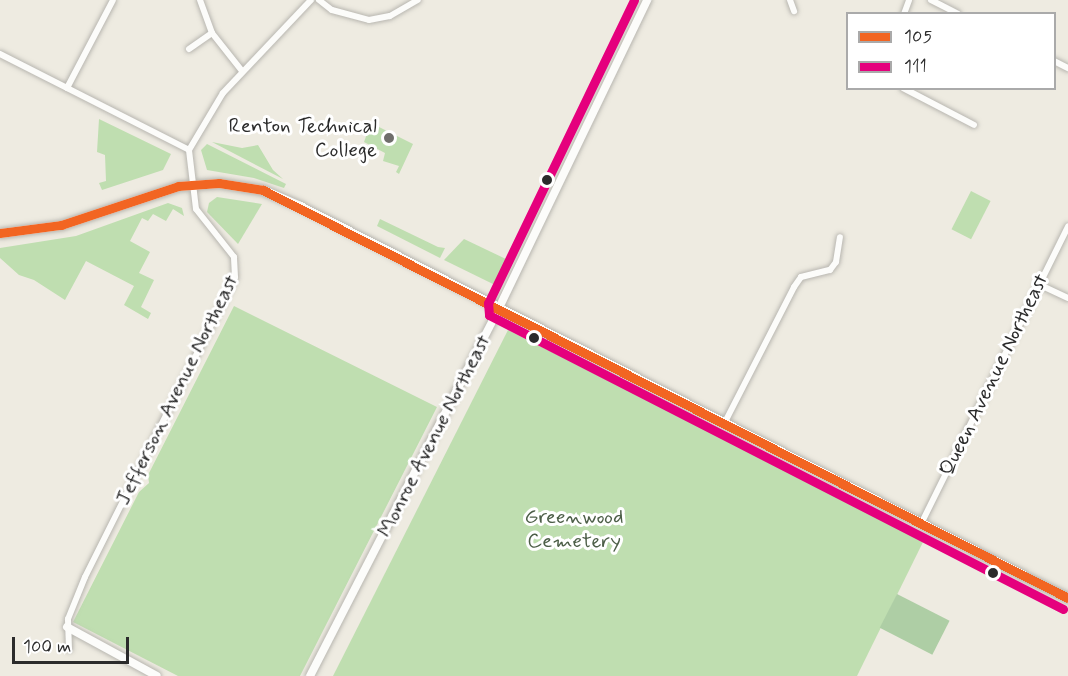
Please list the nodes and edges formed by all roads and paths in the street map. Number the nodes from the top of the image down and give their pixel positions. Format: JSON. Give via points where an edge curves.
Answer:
{"nodes":[{"id":1,"x":112,"y":0,"type":"edge"},
{"id":2,"x":200,"y":0,"type":"edge"},
{"id":3,"x":311,"y":0,"type":"edge"},
{"id":4,"x":319,"y":0,"type":"edge"},
{"id":5,"x":418,"y":0,"type":"edge"},
{"id":6,"x":647,"y":0,"type":"edge"},
{"id":7,"x":790,"y":0,"type":"edge"},
{"id":8,"x":931,"y":0,"type":"edge"},
{"id":9,"x":794,"y":11,"type":"dead end"},
{"id":10,"x":954,"y":12,"type":"edge"},
{"id":11,"x":212,"y":33,"type":"junction"},
{"id":12,"x":189,"y":49,"type":"dead end"},
{"id":13,"x":0,"y":54,"type":"edge"},
{"id":14,"x":242,"y":72,"type":"junction"},
{"id":15,"x":67,"y":88,"type":"junction"},
{"id":16,"x":907,"y":90,"type":"edge"},
{"id":17,"x":974,"y":125,"type":"dead end"},
{"id":18,"x":189,"y":150,"type":"junction"},
{"id":19,"x":193,"y":184,"type":"junction"},
{"id":20,"x":1068,"y":226,"type":"edge"},
{"id":21,"x":0,"y":233,"type":"edge"},
{"id":22,"x":840,"y":237,"type":"dead end"},
{"id":23,"x":1038,"y":284,"type":"junction"},
{"id":24,"x":1068,"y":298,"type":"edge"},
{"id":25,"x":500,"y":308,"type":"junction"},
{"id":26,"x":724,"y":423,"type":"junction"},
{"id":27,"x":921,"y":524,"type":"junction"},
{"id":28,"x":1068,"y":598,"type":"edge"},
{"id":29,"x":67,"y":627,"type":"junction"},
{"id":30,"x":69,"y":649,"type":"dead end"},
{"id":31,"x":157,"y":676,"type":"edge"},
{"id":32,"x":310,"y":676,"type":"edge"}],
"edges":[{"from":1,"to":15,"type":"street"},
{"from":2,"to":11,"type":"street"},
{"from":3,"to":14,"type":"street"},
{"from":4,"to":5,"type":"street","via":[[332,10],[369,20],[390,16]]},
{"from":6,"to":25,"type":"street","name":"Monroe Avenue Northeast"},
{"from":7,"to":9,"type":"street"},
{"from":8,"to":10,"type":"street"},
{"from":11,"to":12,"type":"street"},
{"from":11,"to":14,"type":"street"},
{"from":13,"to":15,"type":"street"},
{"from":14,"to":18,"type":"street","via":[[207,116]]},
{"from":15,"to":18,"type":"street"},
{"from":16,"to":17,"type":"street"},
{"from":18,"to":19,"type":"street","name":"Jefferson Avenue Northeast"},
{"from":19,"to":21,"type":"main road","via":[[145,194],[61,225]]},
{"from":19,"to":25,"type":"main road","via":[[233,184],[281,197]]},
{"from":19,"to":29,"type":"street","name":"Jefferson Avenue Northeast","via":[[199,216],[234,257],[235,277],[85,577]]},
{"from":20,"to":23,"type":"street","name":"Queen Avenue Northeast"},
{"from":22,"to":26,"type":"street","via":[[836,262],[822,273],[801,278],[794,287]]},
{"from":23,"to":24,"type":"street"},
{"from":23,"to":27,"type":"street","name":"Queen Avenue Northeast"},
{"from":25,"to":26,"type":"main road"},
{"from":25,"to":32,"type":"street","name":"Monroe Avenue Northeast"},
{"from":26,"to":27,"type":"main road"},
{"from":27,"to":28,"type":"main road"},
{"from":29,"to":30,"type":"street","name":"Jefferson Avenue Northeast"},
{"from":29,"to":31,"type":"street"}]}
